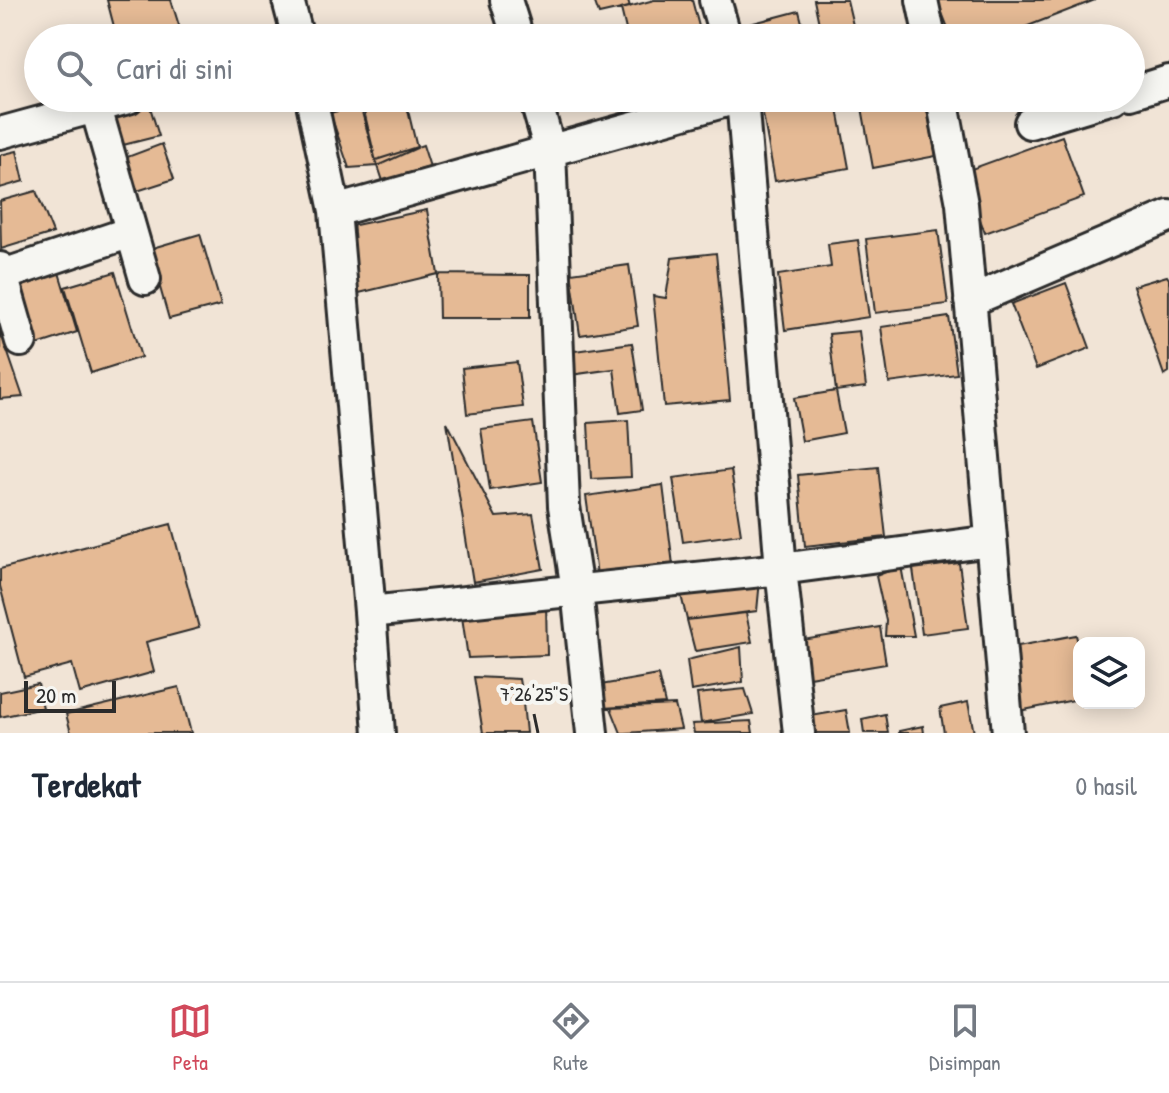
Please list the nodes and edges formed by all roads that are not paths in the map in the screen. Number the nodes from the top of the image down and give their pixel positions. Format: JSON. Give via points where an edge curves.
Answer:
{"nodes":[{"id":1,"x":288,"y":0,"type":"edge"},
{"id":2,"x":506,"y":0,"type":"edge"},
{"id":3,"x":715,"y":0,"type":"edge"},
{"id":4,"x":922,"y":0,"type":"edge"},
{"id":5,"x":294,"y":24,"type":"edge"},
{"id":6,"x":514,"y":24,"type":"edge"},
{"id":7,"x":722,"y":24,"type":"edge"},
{"id":8,"x":927,"y":24,"type":"edge"},
{"id":9,"x":1169,"y":81,"type":"edge"},
{"id":10,"x":1145,"y":89,"type":"edge"},
{"id":11,"x":81,"y":112,"type":"edge"},
{"id":12,"x":97,"y":112,"type":"edge"},
{"id":13,"x":314,"y":112,"type":"edge"},
{"id":14,"x":539,"y":112,"type":"edge"},
{"id":15,"x":689,"y":112,"type":"edge"},
{"id":16,"x":741,"y":112,"type":"edge"},
{"id":17,"x":945,"y":112,"type":"edge"},
{"id":18,"x":1067,"y":112,"type":"edge"},
{"id":19,"x":1030,"y":123,"type":"dead end"},
{"id":20,"x":0,"y":133,"type":"edge"},
{"id":21,"x":550,"y":150,"type":"junction"},
{"id":22,"x":335,"y":211,"type":"junction"},
{"id":23,"x":1169,"y":216,"type":"edge"},
{"id":24,"x":131,"y":232,"type":"junction"},
{"id":25,"x":1,"y":273,"type":"edge"},
{"id":26,"x":145,"y":279,"type":"dead end"},
{"id":27,"x":970,"y":301,"type":"junction"},
{"id":28,"x":21,"y":341,"type":"dead end"},
{"id":29,"x":991,"y":541,"type":"junction"},
{"id":30,"x":781,"y":569,"type":"junction"},
{"id":31,"x":577,"y":590,"type":"junction"},
{"id":32,"x":370,"y":612,"type":"junction"},
{"id":33,"x":379,"y":733,"type":"edge"},
{"id":34,"x":592,"y":733,"type":"edge"},
{"id":35,"x":799,"y":733,"type":"edge"},
{"id":36,"x":1008,"y":733,"type":"edge"}],
"edges":[{"from":1,"to":5,"type":"street"},
{"from":2,"to":6,"type":"street"},
{"from":3,"to":7,"type":"street"},
{"from":4,"to":8,"type":"street"},
{"from":9,"to":10,"type":"street"},
{"from":11,"to":20,"type":"street"},
{"from":12,"to":24,"type":"street"},
{"from":13,"to":22,"type":"street"},
{"from":14,"to":21,"type":"street"},
{"from":15,"to":21,"type":"street"},
{"from":16,"to":30,"type":"street"},
{"from":17,"to":27,"type":"street","via":[[962,204]]},
{"from":18,"to":19,"type":"street"},
{"from":21,"to":22,"type":"street"},
{"from":21,"to":31,"type":"street","via":[[564,506]]},
{"from":22,"to":32,"type":"street"},
{"from":23,"to":27,"type":"street"},
{"from":24,"to":25,"type":"street"},
{"from":24,"to":26,"type":"street"},
{"from":25,"to":28,"type":"street"},
{"from":27,"to":29,"type":"street"},
{"from":29,"to":30,"type":"street"},
{"from":29,"to":36,"type":"street"},
{"from":30,"to":31,"type":"street"},
{"from":30,"to":35,"type":"street"},
{"from":31,"to":32,"type":"street"},
{"from":31,"to":34,"type":"street"},
{"from":32,"to":33,"type":"street"}]}
